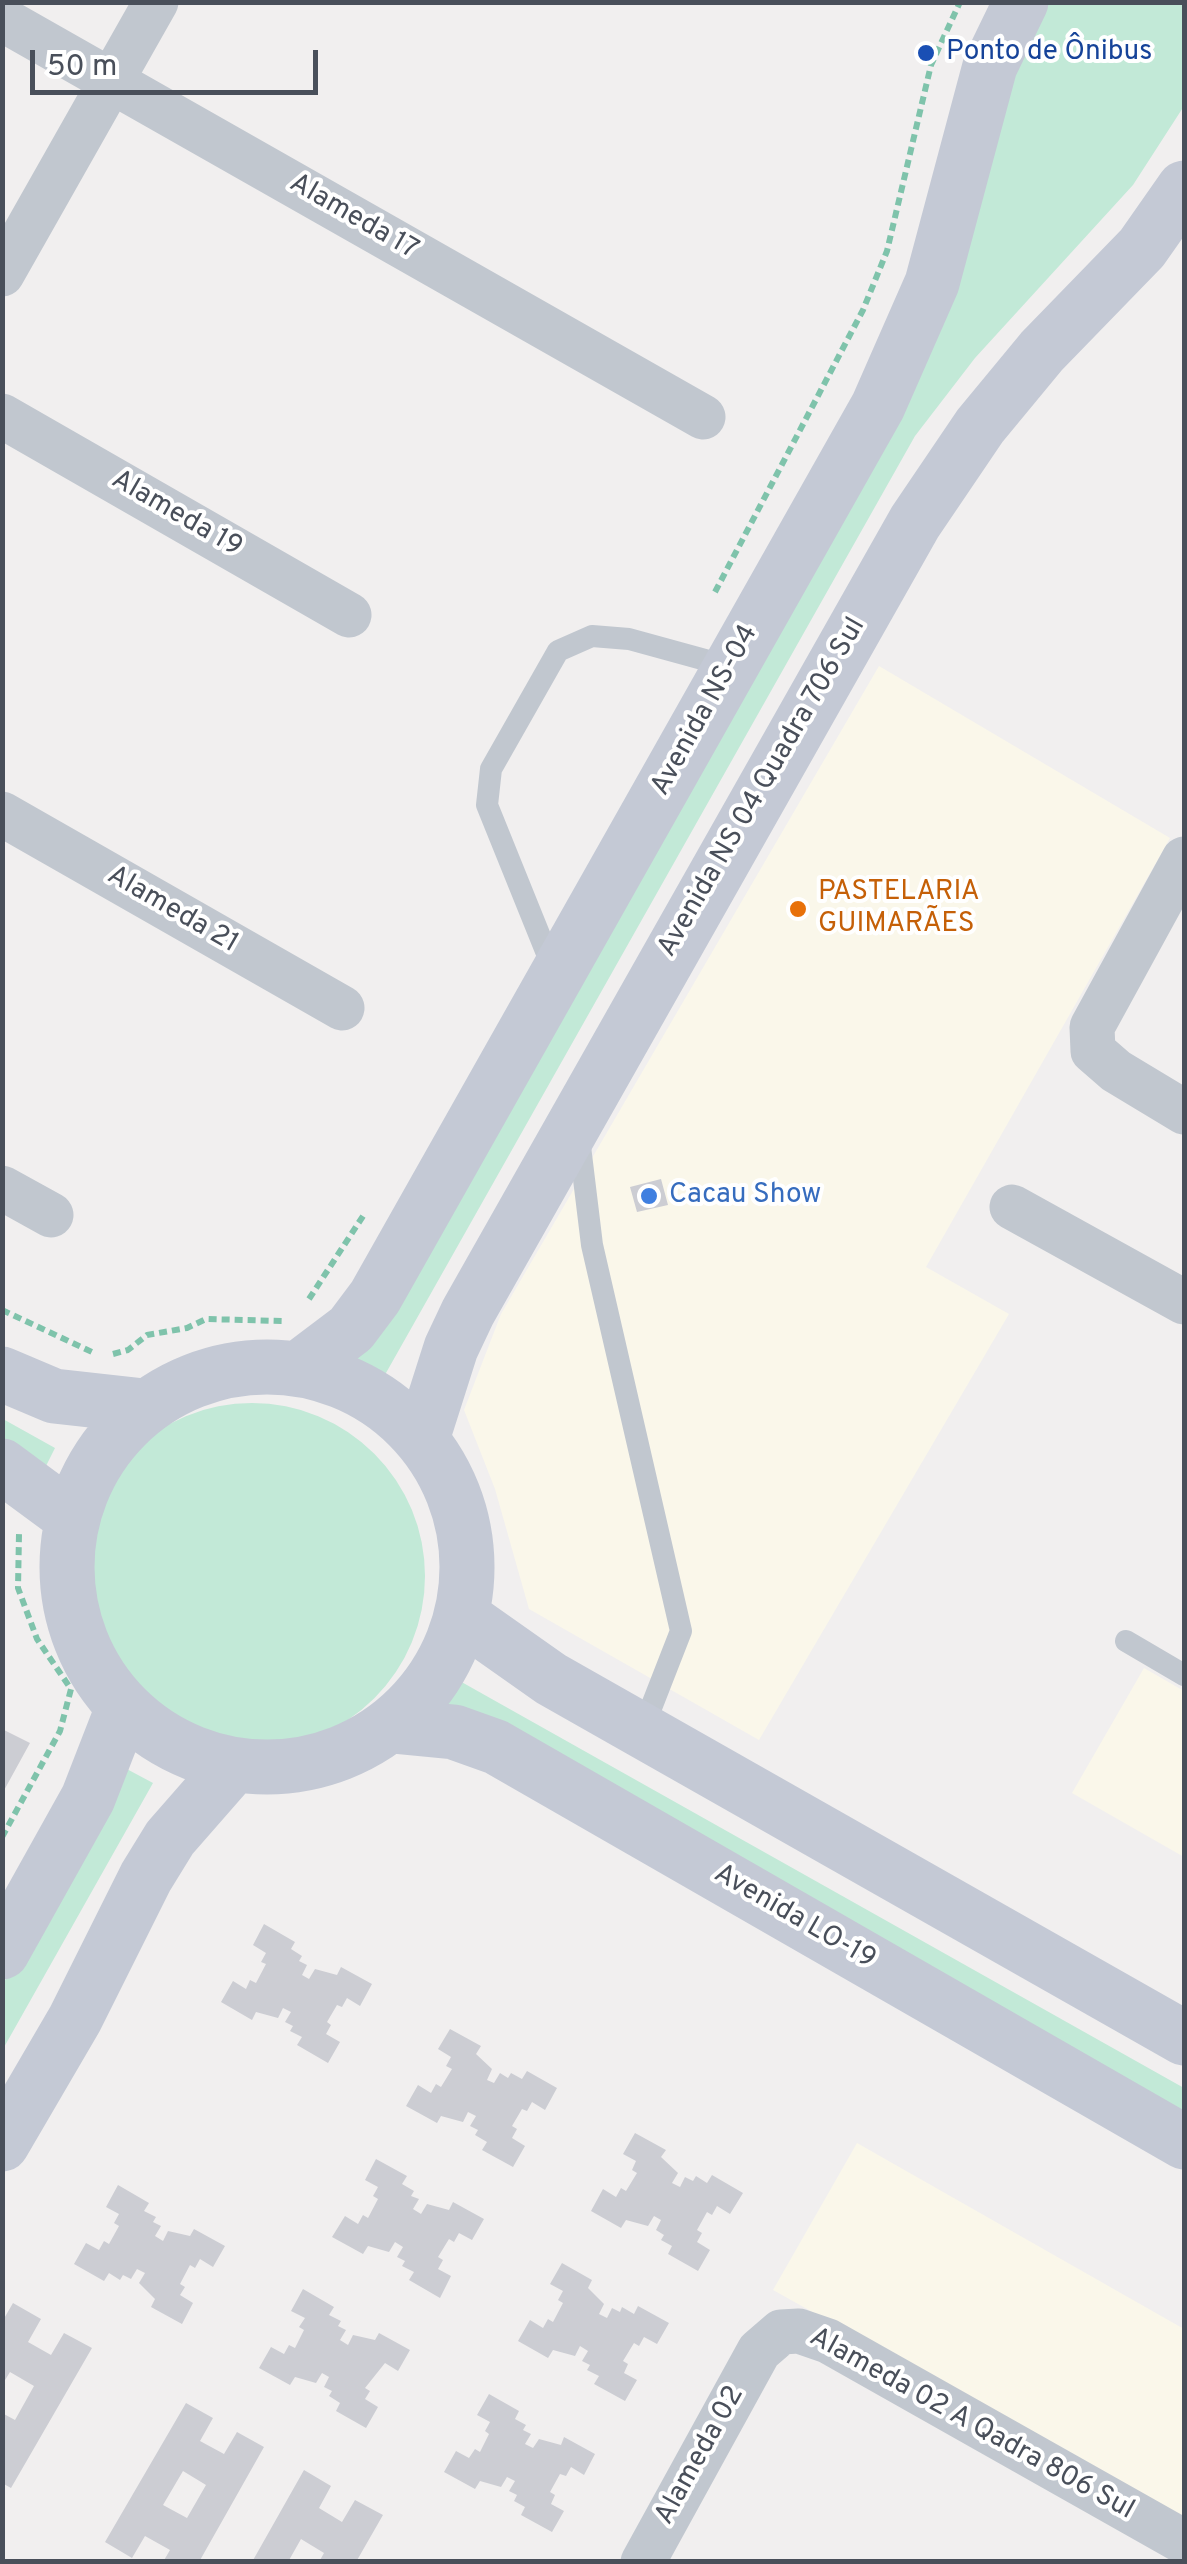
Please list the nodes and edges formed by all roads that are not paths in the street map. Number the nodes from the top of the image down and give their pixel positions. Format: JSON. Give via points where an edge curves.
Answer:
{"nodes":[{"id":1,"x":156,"y":2,"type":"edge"},
{"id":2,"x":1021,"y":2,"type":"edge"},
{"id":3,"x":2,"y":20,"type":"edge"},
{"id":4,"x":112,"y":80,"type":"junction"},
{"id":5,"x":1184,"y":188,"type":"edge"},
{"id":6,"x":2,"y":274,"type":"edge"},
{"id":7,"x":2,"y":416,"type":"edge"},
{"id":8,"x":703,"y":417,"type":"dead end"},
{"id":9,"x":349,"y":615,"type":"dead end"},
{"id":10,"x":731,"y":667,"type":"junction"},
{"id":11,"x":2,"y":814,"type":"edge"},
{"id":12,"x":1184,"y":859,"type":"edge"},
{"id":13,"x":557,"y":977,"type":"junction"},
{"id":14,"x":342,"y":1008,"type":"dead end"},
{"id":15,"x":1184,"y":1112,"type":"edge"},
{"id":16,"x":576,"y":1115,"type":"junction"},
{"id":17,"x":2,"y":1188,"type":"edge"},
{"id":18,"x":1012,"y":1206,"type":"dead end"},
{"id":19,"x":51,"y":1215,"type":"dead end"},
{"id":20,"x":1184,"y":1302,"type":"edge"},
{"id":21,"x":293,"y":1344,"type":"junction"},
{"id":22,"x":2,"y":1374,"type":"edge"},
{"id":23,"x":144,"y":1406,"type":"junction"},
{"id":24,"x":422,"y":1440,"type":"junction"},
{"id":25,"x":2,"y":1466,"type":"edge"},
{"id":26,"x":44,"y":1519,"type":"junction"},
{"id":27,"x":463,"y":1617,"type":"junction"},
{"id":28,"x":1126,"y":1641,"type":"dead end"},
{"id":29,"x":1184,"y":1675,"type":"edge"},
{"id":30,"x":123,"y":1708,"type":"junction"},
{"id":31,"x":392,"y":1726,"type":"junction"},
{"id":32,"x":642,"y":1731,"type":"junction"},
{"id":33,"x":233,"y":1766,"type":"junction"},
{"id":34,"x":2,"y":1952,"type":"edge"},
{"id":35,"x":1184,"y":2038,"type":"edge"},
{"id":36,"x":1184,"y":2142,"type":"edge"},
{"id":37,"x":2,"y":2144,"type":"edge"},
{"id":38,"x":759,"y":2351,"type":"joint"},
{"id":39,"x":1182,"y":2533,"type":"edge"},
{"id":40,"x":642,"y":2562,"type":"edge"}],
"edges":[{"from":1,"to":4,"type":"street"},
{"from":2,"to":10,"type":"street","name":"Avenida NS-04","via":[[990,66],[932,282],[886,388]]},
{"from":3,"to":4,"type":"street","name":"Alameda 17"},
{"from":4,"to":6,"type":"street"},
{"from":4,"to":8,"type":"street","name":"Alameda 17"},
{"from":5,"to":16,"type":"street","name":"Avenida NS 04 Quadra 706 Sul","via":[[1142,248],[980,426],[915,522]]},
{"from":7,"to":9,"type":"street","name":"Alameda 19"},
{"from":10,"to":13,"type":"street","name":"Avenida NS-04"},
{"from":10,"to":13,"type":"lane","via":[[629,639],[592,636],[558,651],[490,769],[486,805]]},
{"from":11,"to":14,"type":"street","name":"Alameda 21"},
{"from":12,"to":15,"type":"street","via":[[1092,1028],[1093,1051]]},
{"from":13,"to":21,"type":"street","name":"Avenida NS-04","via":[[376,1297],[351,1328]]},
{"from":16,"to":24,"type":"street","name":"Avenida NS 04 Quadra 706 Sul","via":[[468,1312]]},
{"from":16,"to":32,"type":"lane","via":[[592,1244],[681,1631]]},
{"from":17,"to":19,"type":"street"},
{"from":18,"to":20,"type":"street"},
{"from":21,"to":23,"type":"street","via":[[244,1367],[191,1380]]},
{"from":21,"to":24,"type":"street"},
{"from":22,"to":23,"type":"street","via":[[54,1396]]},
{"from":23,"to":26,"type":"street"},
{"from":24,"to":27,"type":"street","via":[[454,1494],[468,1555]]},
{"from":25,"to":26,"type":"street"},
{"from":26,"to":30,"type":"street","via":[[72,1619]]},
{"from":27,"to":31,"type":"street","via":[[436,1678]]},
{"from":27,"to":32,"type":"street","via":[[551,1679]]},
{"from":28,"to":29,"type":"lane"},
{"from":30,"to":33,"type":"street","via":[[155,1735]]},
{"from":30,"to":34,"type":"street","via":[[88,1798]]},
{"from":31,"to":33,"type":"street","via":[[343,1754],[289,1768]]},
{"from":31,"to":36,"type":"street","name":"Avenida LO-19","via":[[454,1732],[496,1747]]},
{"from":32,"to":35,"type":"street"},
{"from":33,"to":37,"type":"street","via":[[170,1838],[146,1877],[76,2019]]},
{"from":38,"to":39,"type":"street","name":"Alameda 02 A Qadra 806 Sul","via":[[781,2332],[799,2330],[828,2341]]},
{"from":38,"to":40,"type":"street","name":"Alameda 02"}]}
